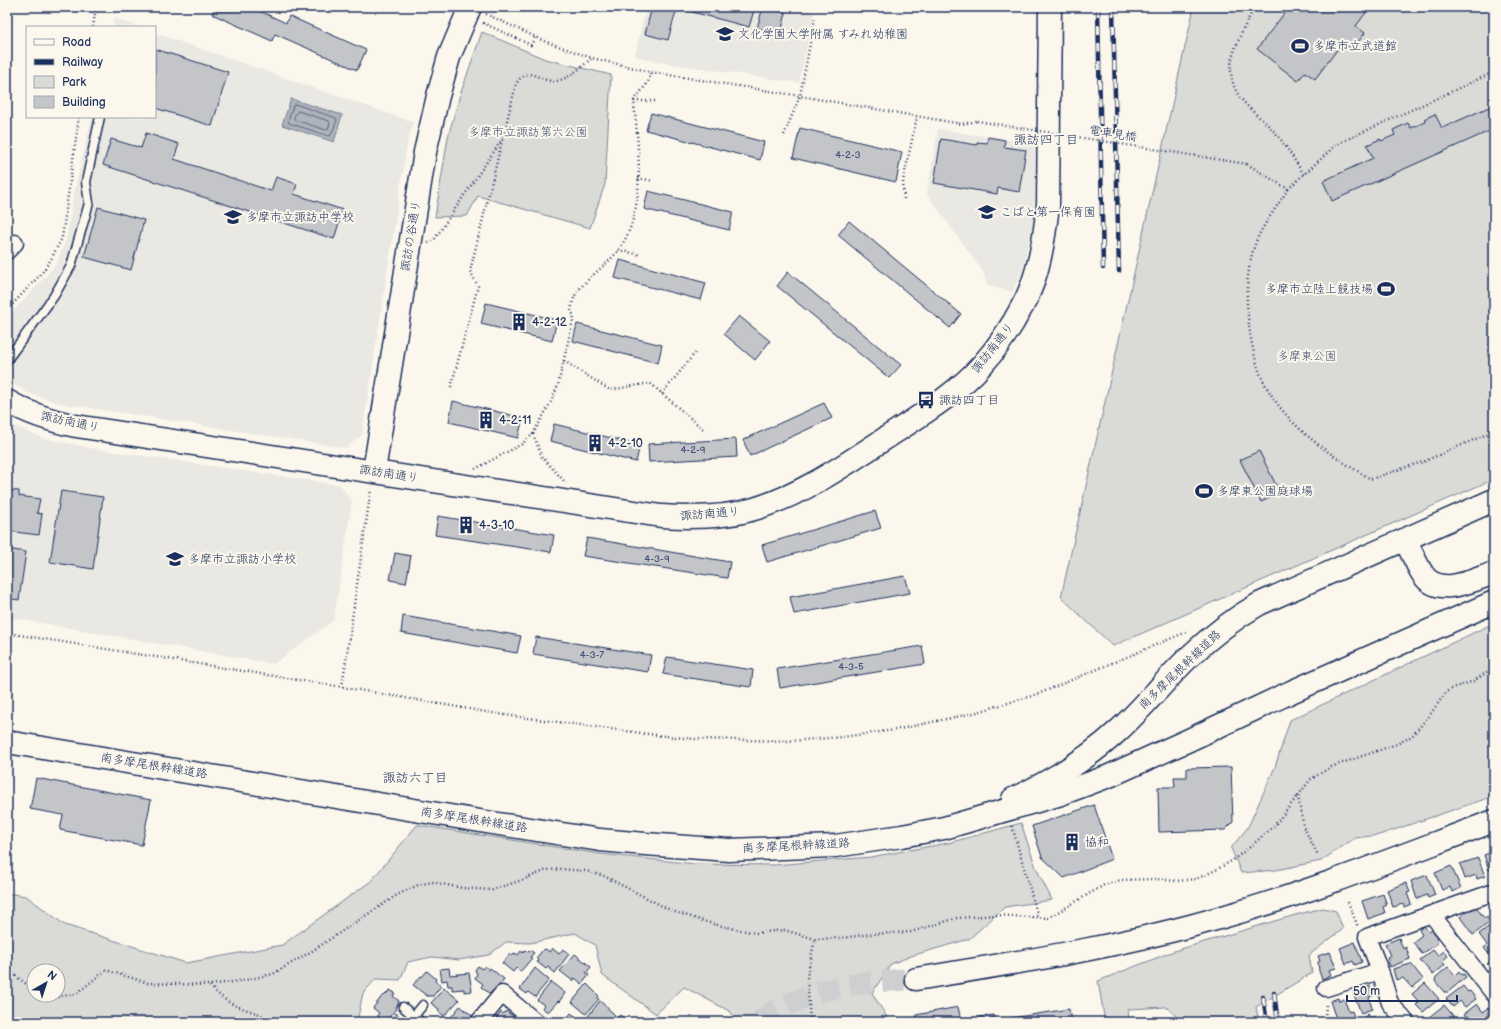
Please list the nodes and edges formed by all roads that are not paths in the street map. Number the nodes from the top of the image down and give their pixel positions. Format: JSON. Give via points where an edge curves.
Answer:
{"nodes":[{"id":1,"x":1050,"y":7,"type":"edge"},
{"id":2,"x":475,"y":15,"type":"edge"},
{"id":3,"x":100,"y":118,"type":"edge"},
{"id":4,"x":7,"y":360,"type":"edge"},
{"id":5,"x":7,"y":401,"type":"edge"},
{"id":6,"x":374,"y":471,"type":"junction"},
{"id":7,"x":1494,"y":500,"type":"edge"},
{"id":8,"x":1405,"y":540,"type":"junction"},
{"id":9,"x":1494,"y":573,"type":"edge"},
{"id":10,"x":1494,"y":602,"type":"edge"},
{"id":11,"x":7,"y":742,"type":"edge"},
{"id":12,"x":1494,"y":821,"type":"edge"},
{"id":13,"x":944,"y":828,"type":"junction"},
{"id":14,"x":1494,"y":892,"type":"edge"},
{"id":15,"x":1432,"y":915,"type":"junction"},
{"id":16,"x":1380,"y":971,"type":"junction"},
{"id":17,"x":916,"y":979,"type":"tunnel mouth"},
{"id":18,"x":1326,"y":988,"type":"road end"},
{"id":19,"x":1494,"y":994,"type":"edge"},
{"id":20,"x":423,"y":1005,"type":"dead end"},
{"id":21,"x":403,"y":1007,"type":"dead end"},
{"id":22,"x":414,"y":1016,"type":"junction"},
{"id":23,"x":421,"y":1022,"type":"edge"},
{"id":24,"x":479,"y":1022,"type":"edge"},
{"id":25,"x":536,"y":1022,"type":"edge"},
{"id":26,"x":1406,"y":1022,"type":"edge"}],
"edges":[{"from":1,"to":6,"type":"street","name":"諏訪南通り","via":[[1048,206],[1045,234],[1035,276],[1024,304],[1004,338],[964,384],[930,409],[823,479],[790,496],[736,513],[688,518],[632,512]]},
{"from":2,"to":6,"type":"street","name":"諏訪の谷通り","via":[[447,64],[424,152]]},
{"from":3,"to":4,"type":"lane","via":[[86,182],[89,203],[71,266],[54,296]]},
{"from":5,"to":6,"type":"street","name":"諏訪南通り","via":[[20,409],[53,421]]},
{"from":7,"to":8,"type":"street","name":"南多摩尾根幹線道路"},
{"from":8,"to":9,"type":"street","via":[[1423,575],[1440,586],[1449,587]]},
{"from":8,"to":13,"type":"street","name":"南多摩尾根幹線道路","via":[[1259,604],[1240,615],[1189,658],[1119,730],[1086,757],[1022,795]]},
{"from":10,"to":13,"type":"street","name":"南多摩尾根幹線道路","via":[[1108,776],[1058,795]]},
{"from":11,"to":13,"type":"street","name":"南多摩尾根幹線道路","via":[[600,840],[729,850],[835,846]]},
{"from":12,"to":17,"type":"street","via":[[1313,889],[1226,916],[1125,942]]},
{"from":14,"to":15,"type":"street"},
{"from":15,"to":16,"type":"street","via":[[1367,937]]},
{"from":15,"to":19,"type":"street"},
{"from":16,"to":18,"type":"street"},
{"from":16,"to":26,"type":"street","via":[[1390,1003]]},
{"from":20,"to":22,"type":"lane"},
{"from":21,"to":22,"type":"lane"},
{"from":22,"to":23,"type":"lane"},
{"from":24,"to":25,"type":"street","via":[[502,994]]}]}
